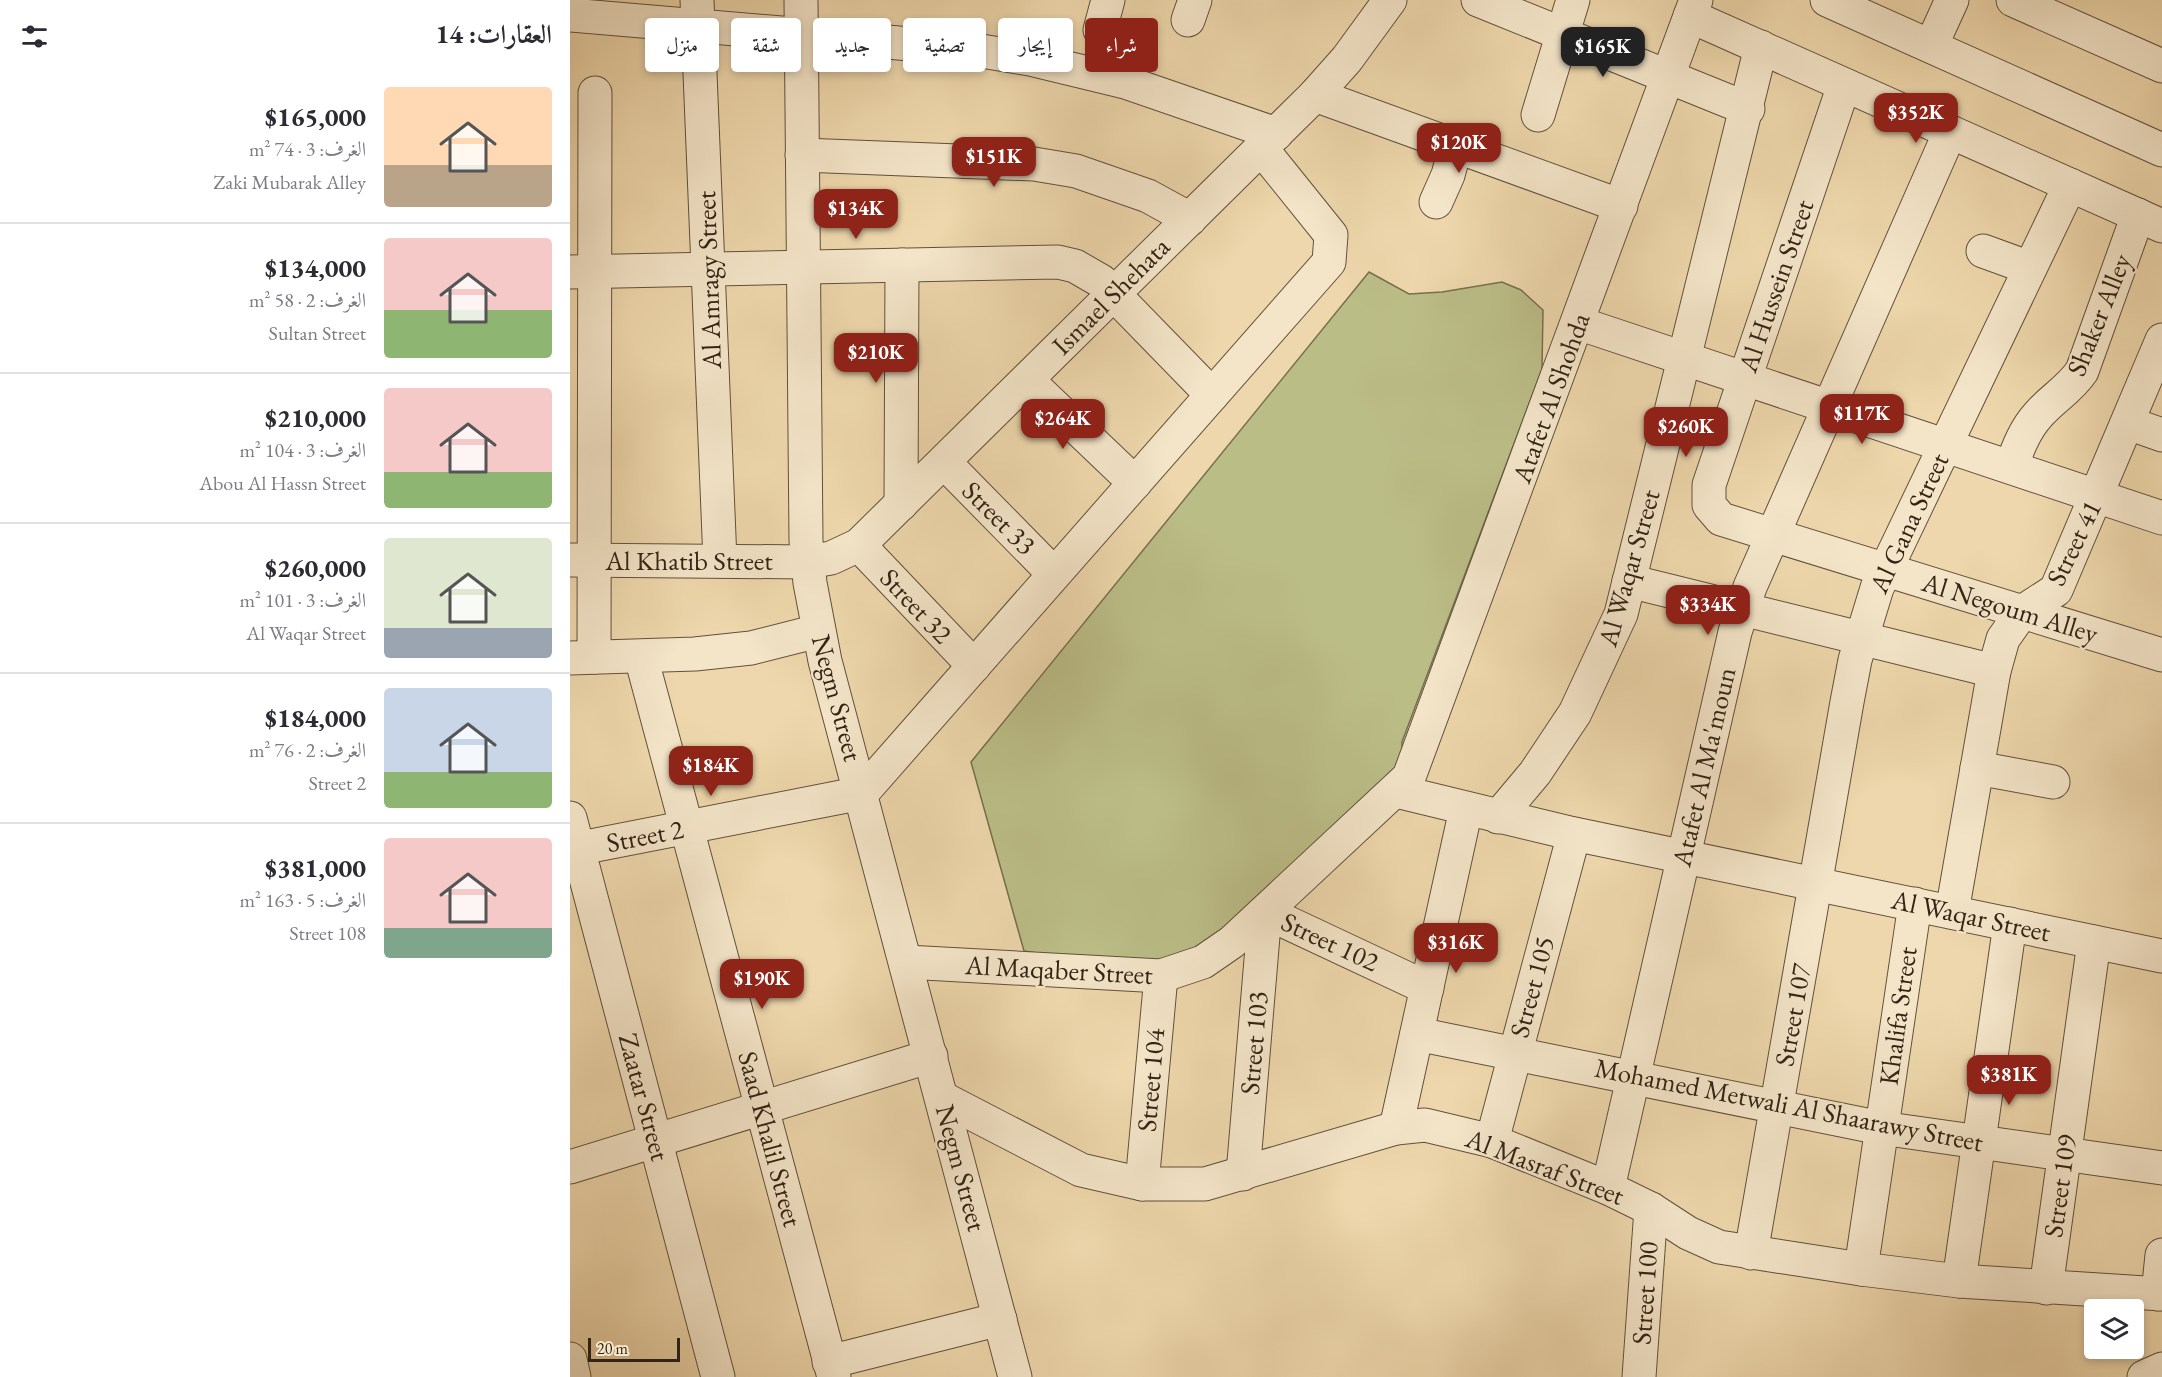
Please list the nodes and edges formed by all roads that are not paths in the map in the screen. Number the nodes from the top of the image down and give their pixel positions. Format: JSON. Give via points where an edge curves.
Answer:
{"nodes":[{"id":1,"x":801,"y":0,"type":"edge"},
{"id":2,"x":1390,"y":0,"type":"edge"},
{"id":3,"x":1478,"y":0,"type":"edge"},
{"id":4,"x":1573,"y":0,"type":"edge"},
{"id":5,"x":1827,"y":0,"type":"edge"},
{"id":6,"x":1953,"y":0,"type":"edge"},
{"id":7,"x":2013,"y":0,"type":"edge"},
{"id":8,"x":1693,"y":8,"type":"edge"},
{"id":9,"x":698,"y":13,"type":"edge"},
{"id":10,"x":570,"y":15,"type":"edge"},
{"id":11,"x":801,"y":18,"type":"edge"},
{"id":12,"x":731,"y":20,"type":"edge"},
{"id":13,"x":1562,"y":34,"type":"junction"},
{"id":14,"x":801,"y":35,"type":"joint"},
{"id":15,"x":1931,"y":46,"type":"junction"},
{"id":16,"x":1761,"y":47,"type":"junction"},
{"id":17,"x":2162,"y":66,"type":"edge"},
{"id":18,"x":1668,"y":76,"type":"junction"},
{"id":19,"x":1844,"y":85,"type":"junction"},
{"id":20,"x":595,"y":93,"type":"dead end"},
{"id":21,"x":1315,"y":95,"type":"junction"},
{"id":22,"x":1748,"y":109,"type":"junction"},
{"id":23,"x":1538,"y":115,"type":"dead end"},
{"id":24,"x":1950,"y":132,"type":"junction"},
{"id":25,"x":1268,"y":141,"type":"junction"},
{"id":26,"x":1456,"y":145,"type":"junction"},
{"id":27,"x":2162,"y":150,"type":"edge"},
{"id":28,"x":802,"y":155,"type":"junction"},
{"id":29,"x":2070,"y":185,"type":"junction"},
{"id":30,"x":1436,"y":202,"type":"dead end"},
{"id":31,"x":1620,"y":206,"type":"junction"},
{"id":32,"x":1190,"y":219,"type":"junction"},
{"id":33,"x":2150,"y":220,"type":"edge"},
{"id":34,"x":1983,"y":251,"type":"dead end"},
{"id":35,"x":902,"y":265,"type":"junction"},
{"id":36,"x":804,"y":267,"type":"junction"},
{"id":37,"x":2030,"y":268,"type":"junction"},
{"id":38,"x":708,"y":269,"type":"junction"},
{"id":39,"x":582,"y":272,"type":"edge"},
{"id":40,"x":1114,"y":294,"type":"junction"},
{"id":41,"x":1578,"y":323,"type":"junction"},
{"id":42,"x":2162,"y":340,"type":"edge"},
{"id":43,"x":1685,"y":359,"type":"junction"},
{"id":44,"x":1745,"y":379,"type":"junction"},
{"id":45,"x":1027,"y":380,"type":"junction"},
{"id":46,"x":1212,"y":395,"type":"junction"},
{"id":47,"x":1830,"y":407,"type":"junction"},
{"id":48,"x":2128,"y":423,"type":"junction"},
{"id":49,"x":2162,"y":435,"type":"edge"},
{"id":50,"x":1945,"y":445,"type":"junction"},
{"id":51,"x":944,"y":462,"type":"junction"},
{"id":52,"x":2011,"y":467,"type":"junction"},
{"id":53,"x":1135,"y":483,"type":"junction"},
{"id":54,"x":2097,"y":496,"type":"junction"},
{"id":55,"x":901,"y":504,"type":"junction"},
{"id":56,"x":2162,"y":518,"type":"edge"},
{"id":57,"x":1721,"y":519,"type":"joint"},
{"id":58,"x":1773,"y":535,"type":"junction"},
{"id":59,"x":859,"y":545,"type":"junction"},
{"id":60,"x":582,"y":560,"type":"edge"},
{"id":61,"x":720,"y":561,"type":"junction"},
{"id":62,"x":808,"y":562,"type":"junction"},
{"id":63,"x":1886,"y":570,"type":"junction"},
{"id":64,"x":1054,"y":574,"type":"junction"},
{"id":65,"x":1629,"y":581,"type":"junction"},
{"id":66,"x":1743,"y":609,"type":"junction"},
{"id":67,"x":2022,"y":612,"type":"junction"},
{"id":68,"x":818,"y":631,"type":"junction"},
{"id":69,"x":1861,"y":638,"type":"junction"},
{"id":70,"x":2160,"y":649,"type":"edge"},
{"id":71,"x":582,"y":657,"type":"edge"},
{"id":72,"x":641,"y":657,"type":"junction"},
{"id":73,"x":974,"y":666,"type":"junction"},
{"id":74,"x":1994,"y":671,"type":"junction"},
{"id":75,"x":1977,"y":768,"type":"junction"},
{"id":76,"x":2053,"y":782,"type":"dead end"},
{"id":77,"x":1396,"y":791,"type":"junction"},
{"id":78,"x":862,"y":793,"type":"junction"},
{"id":79,"x":1466,"y":809,"type":"junction"},
{"id":80,"x":1498,"y":817,"type":"junction"},
{"id":81,"x":686,"y":828,"type":"junction"},
{"id":82,"x":1574,"y":834,"type":"junction"},
{"id":83,"x":573,"y":839,"type":"edge"},
{"id":84,"x":1684,"y":856,"type":"junction"},
{"id":85,"x":1816,"y":883,"type":"junction"},
{"id":86,"x":1914,"y":904,"type":"junction"},
{"id":87,"x":1265,"y":912,"type":"junction"},
{"id":88,"x":1952,"y":912,"type":"junction"},
{"id":89,"x":2010,"y":924,"type":"junction"},
{"id":90,"x":2094,"y":942,"type":"junction"},
{"id":91,"x":2162,"y":956,"type":"edge"},
{"id":92,"x":906,"y":962,"type":"junction"},
{"id":93,"x":1161,"y":976,"type":"junction"},
{"id":94,"x":1427,"y":988,"type":"junction"},
{"id":95,"x":1417,"y":1034,"type":"junction"},
{"id":96,"x":1515,"y":1053,"type":"junction"},
{"id":97,"x":931,"y":1056,"type":"junction"},
{"id":98,"x":1633,"y":1077,"type":"junction"},
{"id":99,"x":942,"y":1098,"type":"junction"},
{"id":100,"x":1777,"y":1106,"type":"junction"},
{"id":101,"x":762,"y":1108,"type":"junction"},
{"id":102,"x":1396,"y":1128,"type":"junction"},
{"id":103,"x":1881,"y":1128,"type":"junction"},
{"id":104,"x":655,"y":1140,"type":"junction"},
{"id":105,"x":1492,"y":1141,"type":"junction"},
{"id":106,"x":1979,"y":1142,"type":"junction"},
{"id":107,"x":2065,"y":1154,"type":"junction"},
{"id":108,"x":570,"y":1167,"type":"edge"},
{"id":109,"x":2162,"y":1168,"type":"edge"},
{"id":110,"x":1243,"y":1174,"type":"junction"},
{"id":111,"x":1142,"y":1184,"type":"junction"},
{"id":112,"x":1608,"y":1188,"type":"junction"},
{"id":113,"x":1652,"y":1209,"type":"junction"},
{"id":114,"x":1751,"y":1253,"type":"junction"},
{"id":115,"x":2162,"y":1255,"type":"edge"},
{"id":116,"x":1861,"y":1269,"type":"junction"},
{"id":117,"x":1959,"y":1281,"type":"junction"},
{"id":118,"x":2046,"y":1288,"type":"junction"},
{"id":119,"x":2160,"y":1294,"type":"edge"},
{"id":120,"x":1000,"y":1319,"type":"junction"},
{"id":121,"x":570,"y":1359,"type":"edge"},
{"id":122,"x":832,"y":1369,"type":"edge"},
{"id":123,"x":2162,"y":1369,"type":"edge"},
{"id":124,"x":574,"y":1377,"type":"edge"},
{"id":125,"x":718,"y":1377,"type":"edge"},
{"id":126,"x":1016,"y":1377,"type":"edge"},
{"id":127,"x":1639,"y":1377,"type":"edge"},
{"id":128,"x":2144,"y":1377,"type":"edge"}],
"edges":[{"from":1,"to":11,"type":"street","name":"Negm Street"},
{"from":2,"to":21,"type":"street","name":"Ismael Shehata"},
{"from":3,"to":13,"type":"street"},
{"from":4,"to":13,"type":"street"},
{"from":5,"to":15,"type":"street"},
{"from":6,"to":15,"type":"street"},
{"from":7,"to":17,"type":"street"},
{"from":8,"to":16,"type":"street"},
{"from":8,"to":18,"type":"street","name":"Atafet Al Shohda"},
{"from":9,"to":10,"type":"street"},
{"from":9,"to":12,"type":"street"},
{"from":9,"to":38,"type":"street","name":"Al Amragy Street"},
{"from":13,"to":18,"type":"street"},
{"from":13,"to":23,"type":"street"},
{"from":14,"to":25,"type":"street","via":[[969,49],[1030,59],[1125,82]]},
{"from":14,"to":28,"type":"street","name":"Negm Street"},
{"from":15,"to":27,"type":"street"},
{"from":16,"to":19,"type":"street"},
{"from":16,"to":22,"type":"street","name":"Al Waqar Street"},
{"from":18,"to":22,"type":"street"},
{"from":18,"to":31,"type":"street","name":"Atafet Al Shohda"},
{"from":19,"to":24,"type":"street"},
{"from":19,"to":44,"type":"street","name":"Al Hussein Street"},
{"from":20,"to":39,"type":"street"},
{"from":21,"to":25,"type":"street","name":"Ismael Shehata"},
{"from":21,"to":26,"type":"street"},
{"from":22,"to":43,"type":"street","name":"Al Waqar Street"},
{"from":24,"to":29,"type":"street"},
{"from":24,"to":47,"type":"street","name":"Atafet Al Ma'moun"},
{"from":25,"to":32,"type":"street","name":"Ismael Shehata"},
{"from":25,"to":46,"type":"street","via":[[1331,235],[1332,249],[1329,262]]},
{"from":26,"to":30,"type":"street"},
{"from":26,"to":31,"type":"street"},
{"from":28,"to":32,"type":"street","via":[[1034,164],[1076,171],[1148,196]]},
{"from":28,"to":36,"type":"street","name":"Negm Street"},
{"from":29,"to":33,"type":"street"},
{"from":29,"to":37,"type":"street","name":"Al Gana Street"},
{"from":31,"to":41,"type":"street","name":"Atafet Al Shohda"},
{"from":32,"to":40,"type":"street","name":"Ismael Shehata"},
{"from":33,"to":52,"type":"street","name":"Shaker Alley","via":[[2082,371],[2067,391],[2046,406],[2029,426]]},
{"from":34,"to":37,"type":"street"},
{"from":35,"to":36,"type":"street"},
{"from":35,"to":40,"type":"street","via":[[1058,262],[1090,273]]},
{"from":35,"to":55,"type":"street"},
{"from":36,"to":38,"type":"street"},
{"from":36,"to":62,"type":"street","name":"Negm Street"},
{"from":37,"to":50,"type":"street","name":"Al Gana Street"},
{"from":38,"to":39,"type":"street"},
{"from":38,"to":61,"type":"street","name":"Al Amragy Street"},
{"from":39,"to":60,"type":"street"},
{"from":40,"to":45,"type":"street","name":"Ismael Shehata"},
{"from":40,"to":46,"type":"street"},
{"from":41,"to":43,"type":"street"},
{"from":41,"to":77,"type":"street","name":"Atafet Al Shohda","via":[[1418,758],[1409,777]]},
{"from":42,"to":48,"type":"street","name":"Street 41"},
{"from":43,"to":44,"type":"street"},
{"from":43,"to":65,"type":"street","name":"Al Waqar Street"},
{"from":44,"to":47,"type":"street"},
{"from":44,"to":57,"type":"street","name":"Al Hussein Street","via":[[1707,491],[1709,506]]},
{"from":45,"to":51,"type":"street","name":"Ismael Shehata"},
{"from":45,"to":53,"type":"street"},
{"from":46,"to":53,"type":"street"},
{"from":47,"to":50,"type":"street"},
{"from":47,"to":58,"type":"street","name":"Atafet Al Ma'moun"},
{"from":48,"to":49,"type":"street"},
{"from":48,"to":54,"type":"street","name":"Street 41"},
{"from":50,"to":52,"type":"street"},
{"from":50,"to":63,"type":"street","name":"Al Gana Street"},
{"from":51,"to":55,"type":"street","name":"Ismael Shehata"},
{"from":51,"to":64,"type":"street","name":"Street 33"},
{"from":52,"to":54,"type":"street"},
{"from":53,"to":64,"type":"street"},
{"from":54,"to":56,"type":"street"},
{"from":54,"to":67,"type":"street","name":"Street 41","via":[[2056,590]]},
{"from":55,"to":59,"type":"street","name":"Ismael Shehata"},
{"from":57,"to":58,"type":"street","name":"Al Negoum Alley"},
{"from":58,"to":63,"type":"street","name":"Al Negoum Alley"},
{"from":58,"to":66,"type":"street","name":"Atafet Al Ma'moun"},
{"from":59,"to":62,"type":"street","name":"Ismael Shehata","via":[[831,558]]},
{"from":59,"to":73,"type":"street","name":"Street 32"},
{"from":60,"to":61,"type":"street","name":"Al Khatib Street"},
{"from":60,"to":71,"type":"street"},
{"from":61,"to":62,"type":"street","name":"Al Khatib Street"},
{"from":62,"to":68,"type":"street","name":"Negm Street"},
{"from":63,"to":67,"type":"street","name":"Al Negoum Alley"},
{"from":63,"to":69,"type":"street","name":"Al Gana Street"},
{"from":64,"to":73,"type":"street"},
{"from":65,"to":66,"type":"street"},
{"from":65,"to":80,"type":"street","name":"Al Waqar Street","via":[[1621,614],[1575,713],[1546,758]]},
{"from":66,"to":69,"type":"street"},
{"from":66,"to":84,"type":"street","name":"Atafet Al Ma'moun"},
{"from":67,"to":70,"type":"street","name":"Al Negoum Alley"},
{"from":67,"to":74,"type":"street","name":"Street 41","via":[[2002,639]]},
{"from":68,"to":72,"type":"street","via":[[751,648]]},
{"from":68,"to":78,"type":"street","name":"Negm Street"},
{"from":69,"to":74,"type":"street"},
{"from":69,"to":85,"type":"street","name":"Al Gana Street"},
{"from":71,"to":72,"type":"street"},
{"from":72,"to":81,"type":"street","name":"Saad Khalil Street"},
{"from":73,"to":78,"type":"street"},
{"from":74,"to":75,"type":"street","name":"Street 41"},
{"from":75,"to":76,"type":"street"},
{"from":75,"to":88,"type":"street","name":"Street 41"},
{"from":77,"to":79,"type":"street","name":"Al Waqar Street"},
{"from":77,"to":87,"type":"street","name":"Al Maqaber Street"},
{"from":78,"to":81,"type":"street","name":"Street 2"},
{"from":78,"to":92,"type":"street","name":"Negm Street"},
{"from":79,"to":80,"type":"street","name":"Al Waqar Street"},
{"from":79,"to":94,"type":"street"},
{"from":80,"to":82,"type":"street","name":"Al Waqar Street"},
{"from":81,"to":83,"type":"street","name":"Street 2"},
{"from":81,"to":101,"type":"street","name":"Saad Khalil Street"},
{"from":82,"to":84,"type":"street","name":"Al Waqar Street"},
{"from":82,"to":96,"type":"street","name":"Street 105"},
{"from":83,"to":104,"type":"street","name":"Zaatar Street"},
{"from":84,"to":85,"type":"street","name":"Al Waqar Street"},
{"from":84,"to":98,"type":"street","name":"Atafet Al Ma'moun"},
{"from":85,"to":86,"type":"street","name":"Al Waqar Street"},
{"from":85,"to":100,"type":"street","name":"Street 107"},
{"from":86,"to":88,"type":"street","name":"Al Waqar Street"},
{"from":86,"to":103,"type":"street","name":"Khalifa Street"},
{"from":87,"to":93,"type":"street","name":"Al Maqaber Street","via":[[1218,953],[1182,971]]},
{"from":87,"to":94,"type":"street","name":"Street 102"},
{"from":87,"to":110,"type":"street","name":"Street 103"},
{"from":88,"to":89,"type":"street","name":"Al Waqar Street"},
{"from":89,"to":90,"type":"street","name":"Al Waqar Street"},
{"from":89,"to":106,"type":"street"},
{"from":90,"to":91,"type":"street","name":"Al Waqar Street"},
{"from":90,"to":107,"type":"street","name":"Street 109"},
{"from":92,"to":93,"type":"street","name":"Al Maqaber Street"},
{"from":92,"to":97,"type":"street","name":"Negm Street"},
{"from":93,"to":111,"type":"street","name":"Street 104"},
{"from":94,"to":95,"type":"street"},
{"from":95,"to":96,"type":"street","name":"Mohamed Metwali Al Shaarawy Street"},
{"from":95,"to":102,"type":"street"},
{"from":96,"to":98,"type":"street","name":"Mohamed Metwali Al Shaarawy Street"},
{"from":96,"to":105,"type":"street","name":"Street 105"},
{"from":97,"to":99,"type":"street","name":"Negm Street"},
{"from":97,"to":101,"type":"street"},
{"from":98,"to":100,"type":"street","name":"Mohamed Metwali Al Shaarawy Street"},
{"from":98,"to":112,"type":"street","name":"Atafet Al Ma'moun"},
{"from":99,"to":111,"type":"street","name":"Al Masraf Street","via":[[1081,1170]]},
{"from":99,"to":120,"type":"street","name":"Negm Street"},
{"from":100,"to":103,"type":"street","name":"Mohamed Metwali Al Shaarawy Street"},
{"from":100,"to":114,"type":"street","name":"Street 107"},
{"from":101,"to":104,"type":"street"},
{"from":101,"to":122,"type":"street","name":"Saad Khalil Street"},
{"from":102,"to":105,"type":"street","name":"Al Masraf Street","via":[[1425,1125]]},
{"from":102,"to":110,"type":"street","name":"Al Masraf Street"},
{"from":103,"to":106,"type":"street","name":"Mohamed Metwali Al Shaarawy Street"},
{"from":103,"to":116,"type":"street","name":"Khalifa Street"},
{"from":104,"to":108,"type":"street"},
{"from":104,"to":125,"type":"street","name":"Zaatar Street"},
{"from":105,"to":112,"type":"street","name":"Al Masraf Street"},
{"from":106,"to":107,"type":"street","name":"Mohamed Metwali Al Shaarawy Street"},
{"from":106,"to":117,"type":"street"},
{"from":107,"to":109,"type":"street","name":"Mohamed Metwali Al Shaarawy Street"},
{"from":107,"to":118,"type":"street","name":"Street 109"},
{"from":110,"to":111,"type":"street","name":"Al Masraf Street","via":[[1205,1184]]},
{"from":112,"to":113,"type":"street","name":"Al Masraf Street"},
{"from":113,"to":114,"type":"street","name":"Al Masraf Street","via":[[1688,1233],[1719,1247]]},
{"from":113,"to":127,"type":"street","name":"Street 100"},
{"from":114,"to":116,"type":"street","name":"Al Masraf Street"},
{"from":115,"to":119,"type":"street"},
{"from":116,"to":117,"type":"street","name":"Al Masraf Street"},
{"from":117,"to":118,"type":"street","name":"Al Masraf Street"},
{"from":118,"to":119,"type":"street","name":"Al Masraf Street"},
{"from":120,"to":122,"type":"street"},
{"from":120,"to":126,"type":"street","name":"Negm Street"},
{"from":121,"to":124,"type":"street"},
{"from":123,"to":128,"type":"street"}]}
